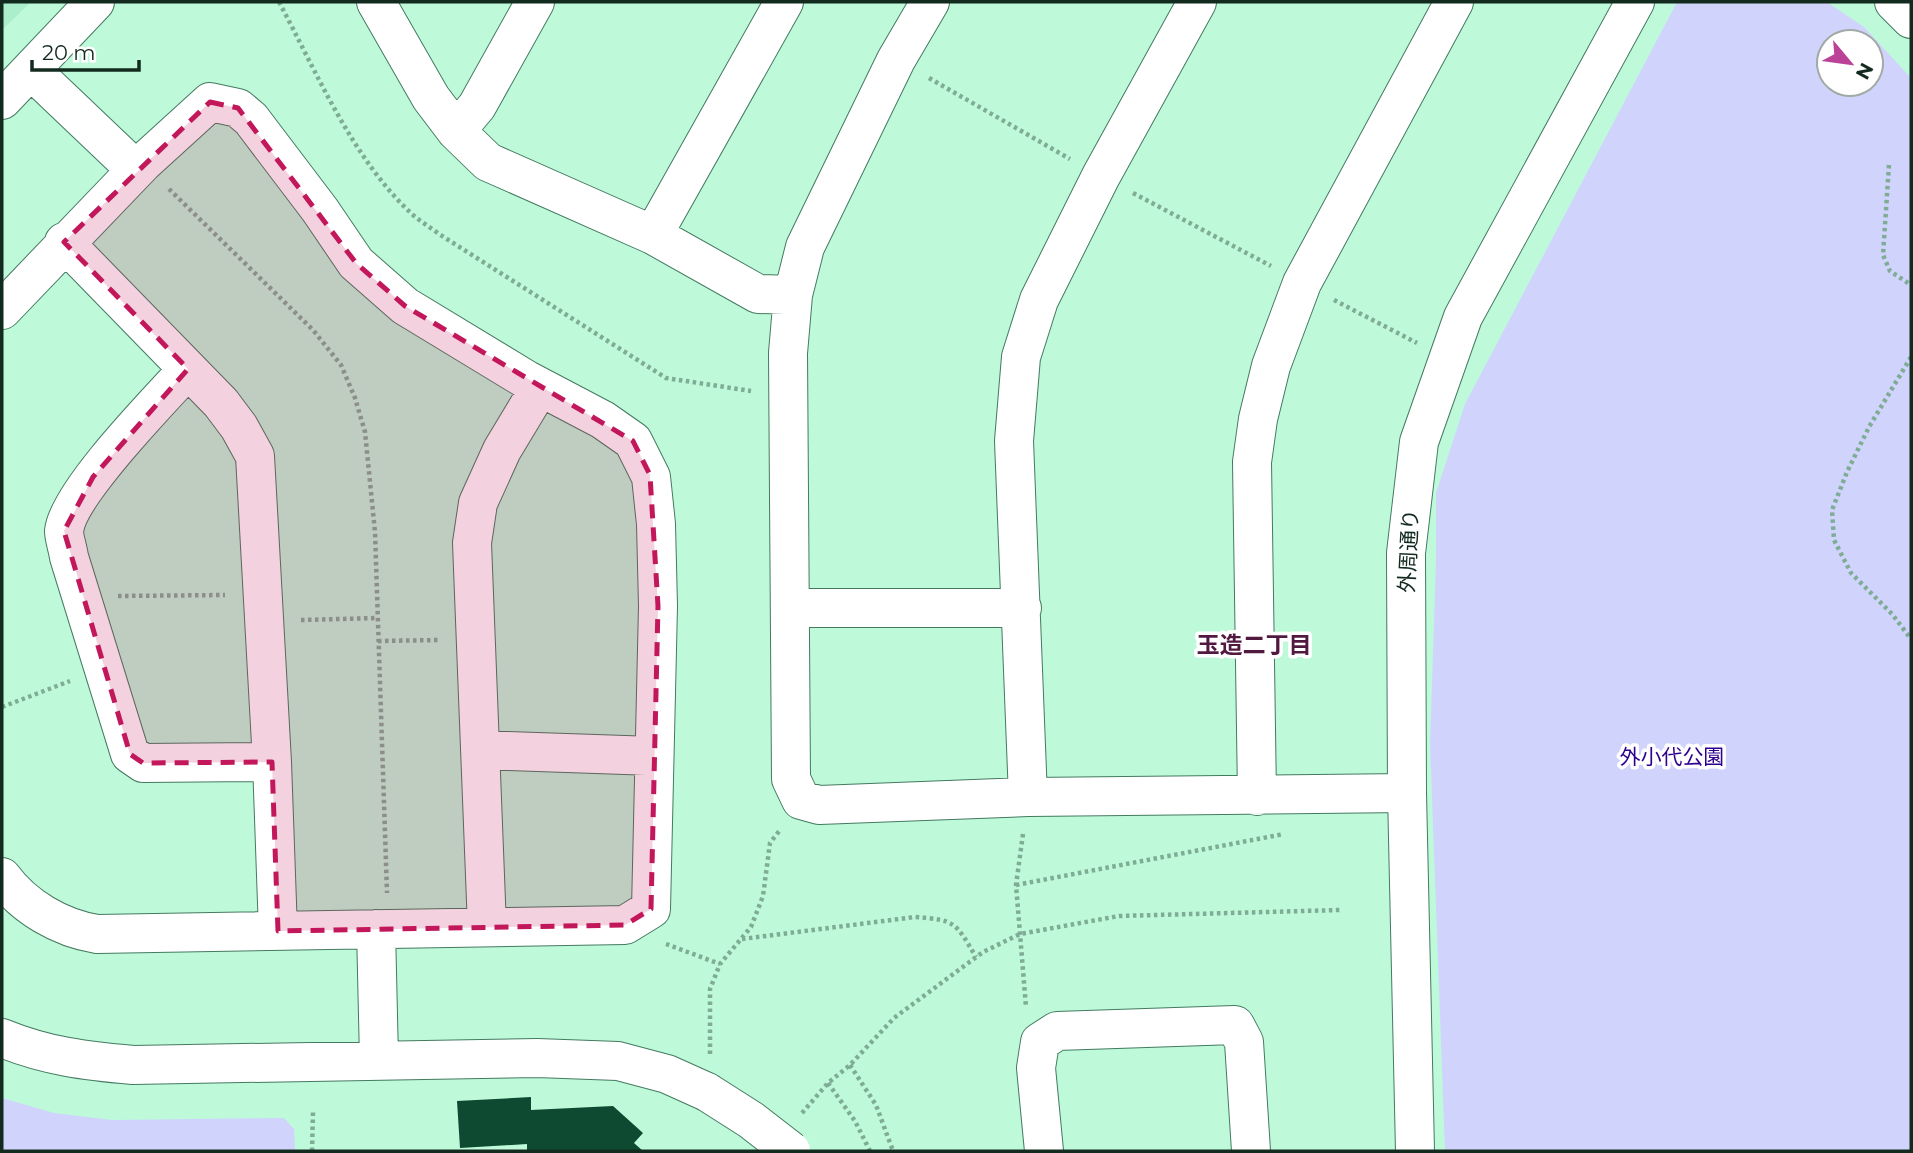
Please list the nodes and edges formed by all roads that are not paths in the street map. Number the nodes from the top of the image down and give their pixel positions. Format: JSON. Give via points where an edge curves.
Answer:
{"nodes":[{"id":1,"x":95,"y":2,"type":"edge"},
{"id":2,"x":376,"y":2,"type":"edge"},
{"id":3,"x":535,"y":2,"type":"edge"},
{"id":4,"x":785,"y":2,"type":"edge"},
{"id":5,"x":930,"y":2,"type":"edge"},
{"id":6,"x":1197,"y":2,"type":"edge"},
{"id":7,"x":1454,"y":2,"type":"edge"},
{"id":8,"x":1635,"y":2,"type":"edge"},
{"id":9,"x":1894,"y":2,"type":"edge"},
{"id":10,"x":1911,"y":19,"type":"edge"},
{"id":11,"x":31,"y":70,"type":"junction"},
{"id":12,"x":2,"y":100,"type":"edge"},
{"id":13,"x":456,"y":131,"type":"junction"},
{"id":14,"x":139,"y":166,"type":"junction"},
{"id":15,"x":653,"y":235,"type":"junction"},
{"id":16,"x":64,"y":242,"type":"junction"},
{"id":17,"x":793,"y":295,"type":"junction"},
{"id":18,"x":2,"y":310,"type":"edge"},
{"id":19,"x":188,"y":369,"type":"junction"},
{"id":20,"x":540,"y":387,"type":"junction"},
{"id":21,"x":790,"y":608,"type":"junction"},
{"id":22,"x":1022,"y":608,"type":"junction"},
{"id":23,"x":480,"y":750,"type":"junction"},
{"id":24,"x":654,"y":756,"type":"junction"},
{"id":25,"x":272,"y":762,"type":"junction"},
{"id":26,"x":1407,"y":793,"type":"junction"},
{"id":27,"x":1258,"y":796,"type":"junction"},
{"id":28,"x":1028,"y":797,"type":"junction"},
{"id":29,"x":2,"y":877,"type":"edge"},
{"id":30,"x":487,"y":927,"type":"junction"},
{"id":31,"x":382,"y":929,"type":"junction"},
{"id":32,"x":278,"y":931,"type":"junction"},
{"id":33,"x":2,"y":1038,"type":"edge"},
{"id":34,"x":379,"y":1059,"type":"junction"},
{"id":35,"x":793,"y":1137,"type":"edge"},
{"id":36,"x":1044,"y":1151,"type":"edge"},
{"id":37,"x":1251,"y":1151,"type":"edge"},
{"id":38,"x":1415,"y":1151,"type":"edge"}],
"edges":[{"from":1,"to":11,"type":"street"},
{"from":2,"to":13,"type":"street","via":[[431,98]]},
{"from":3,"to":13,"type":"street","via":[[477,106]]},
{"from":4,"to":15,"type":"street"},
{"from":5,"to":17,"type":"street","via":[[805,247]]},
{"from":6,"to":22,"type":"street","via":[[1039,300],[1021,357],[1014,441]]},
{"from":7,"to":27,"type":"street","via":[[1302,283],[1271,366],[1252,462]]},
{"from":8,"to":26,"type":"street","name":"外周通り","via":[[1463,317],[1419,442],[1406,553]]},
{"from":9,"to":10,"type":"street"},
{"from":11,"to":12,"type":"street"},
{"from":11,"to":14,"type":"street"},
{"from":13,"to":15,"type":"street","via":[[488,162]]},
{"from":14,"to":16,"type":"street"},
{"from":14,"to":20,"type":"street","via":[[210,102],[238,107],[320,209],[356,263],[405,306]]},
{"from":15,"to":17,"type":"street","via":[[758,294]]},
{"from":16,"to":18,"type":"street"},
{"from":16,"to":19,"type":"street"},
{"from":17,"to":21,"type":"street","via":[[788,353]]},
{"from":19,"to":25,"type":"street","via":[[221,403],[255,456]]},
{"from":19,"to":25,"type":"street","via":[[93,477],[74,506],[64,531],[69,557],[130,754],[143,763]]},
{"from":20,"to":23,"type":"street","via":[[502,450],[478,503],[472,543]]},
{"from":20,"to":24,"type":"street","via":[[603,420],[633,442],[651,477],[658,606]]},
{"from":21,"to":22,"type":"street"},
{"from":21,"to":28,"type":"street","via":[[791,779],[801,800],[819,805]]},
{"from":22,"to":28,"type":"street"},
{"from":23,"to":24,"type":"street"},
{"from":23,"to":30,"type":"street"},
{"from":24,"to":30,"type":"street","via":[[651,909],[625,925]]},
{"from":25,"to":32,"type":"street"},
{"from":26,"to":27,"type":"street"},
{"from":26,"to":38,"type":"street","name":"外周通り"},
{"from":27,"to":28,"type":"street"},
{"from":29,"to":32,"type":"street","via":[[36,909],[74,930],[97,934]]},
{"from":30,"to":31,"type":"street"},
{"from":31,"to":32,"type":"street"},
{"from":31,"to":34,"type":"street"},
{"from":33,"to":34,"type":"street","via":[[69,1059],[133,1065]]},
{"from":34,"to":35,"type":"street","bridge":true,"via":[[618,1061],[667,1074],[708,1077],[751,1120]]},
{"from":36,"to":37,"type":"street","via":[[1036,1068],[1040,1042],[1057,1031],[1235,1025],[1244,1042]]}]}
